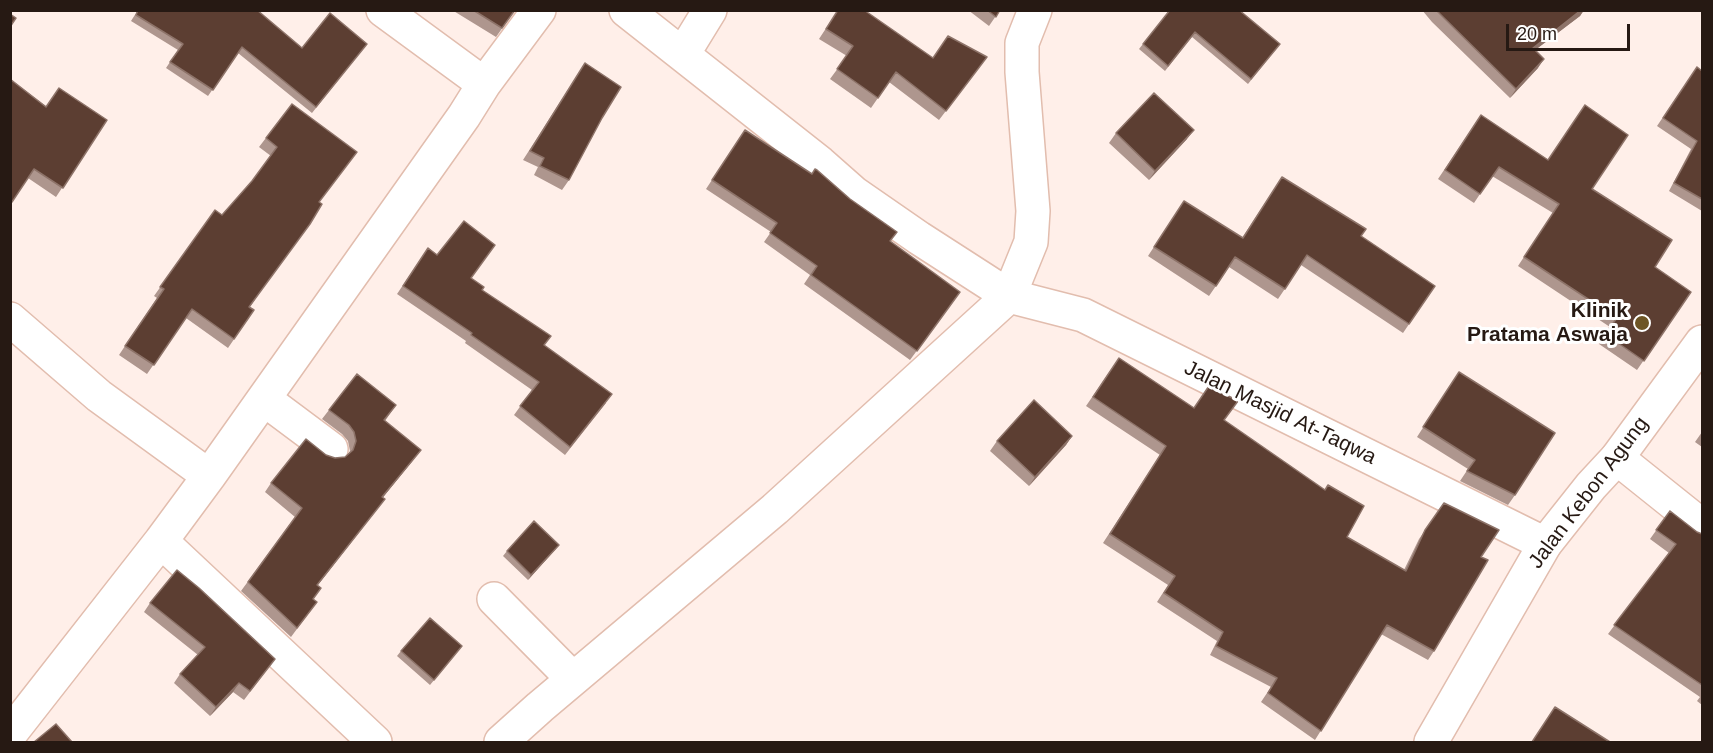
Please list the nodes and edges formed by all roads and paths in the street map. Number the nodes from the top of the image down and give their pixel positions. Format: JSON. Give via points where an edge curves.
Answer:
{"nodes":[{"id":1,"x":384,"y":10,"type":"edge"},
{"id":2,"x":539,"y":10,"type":"edge"},
{"id":3,"x":626,"y":10,"type":"edge"},
{"id":4,"x":710,"y":10,"type":"edge"},
{"id":5,"x":1035,"y":10,"type":"edge"},
{"id":6,"x":424,"y":22,"type":"edge"},
{"id":7,"x":683,"y":54,"type":"junction"},
{"id":8,"x":484,"y":84,"type":"junction"},
{"id":9,"x":1009,"y":296,"type":"junction"},
{"id":10,"x":10,"y":319,"type":"edge"},
{"id":11,"x":1702,"y":342,"type":"edge"},
{"id":12,"x":264,"y":399,"type":"junction"},
{"id":13,"x":331,"y":449,"type":"dead end"},
{"id":14,"x":1617,"y":458,"type":"junction"},
{"id":15,"x":209,"y":476,"type":"junction"},
{"id":16,"x":1702,"y":526,"type":"edge"},
{"id":17,"x":161,"y":541,"type":"junction"},
{"id":18,"x":1545,"y":544,"type":"junction"},
{"id":19,"x":494,"y":599,"type":"dead end"},
{"id":20,"x":573,"y":679,"type":"junction"},
{"id":21,"x":10,"y":734,"type":"edge"},
{"id":22,"x":375,"y":742,"type":"edge"},
{"id":23,"x":501,"y":742,"type":"edge"},
{"id":24,"x":1431,"y":742,"type":"edge"}],
"edges":[{"from":1,"to":6,"type":"street"},
{"from":2,"to":8,"type":"street"},
{"from":3,"to":7,"type":"street","name":"Jalan Masjid At-Taqwa"},
{"from":4,"to":7,"type":"street"},
{"from":5,"to":9,"type":"street","via":[[1022,43],[1033,211],[1031,242]]},
{"from":6,"to":8,"type":"street"},
{"from":7,"to":9,"type":"street","name":"Jalan Masjid At-Taqwa","via":[[854,193]]},
{"from":8,"to":12,"type":"street"},
{"from":9,"to":18,"type":"street","name":"Jalan Masjid At-Taqwa","via":[[1083,315]]},
{"from":9,"to":20,"type":"street","via":[[775,509]]},
{"from":10,"to":15,"type":"street","via":[[99,396]]},
{"from":11,"to":14,"type":"street","name":"Jalan Kebon Agung"},
{"from":12,"to":13,"type":"street"},
{"from":12,"to":15,"type":"street"},
{"from":14,"to":16,"type":"street"},
{"from":14,"to":18,"type":"street","name":"Jalan Kebon Agung"},
{"from":15,"to":17,"type":"street"},
{"from":17,"to":21,"type":"street"},
{"from":17,"to":22,"type":"street"},
{"from":18,"to":24,"type":"street","name":"Jalan Kebon Agung"},
{"from":19,"to":20,"type":"street"},
{"from":20,"to":23,"type":"street"}]}
